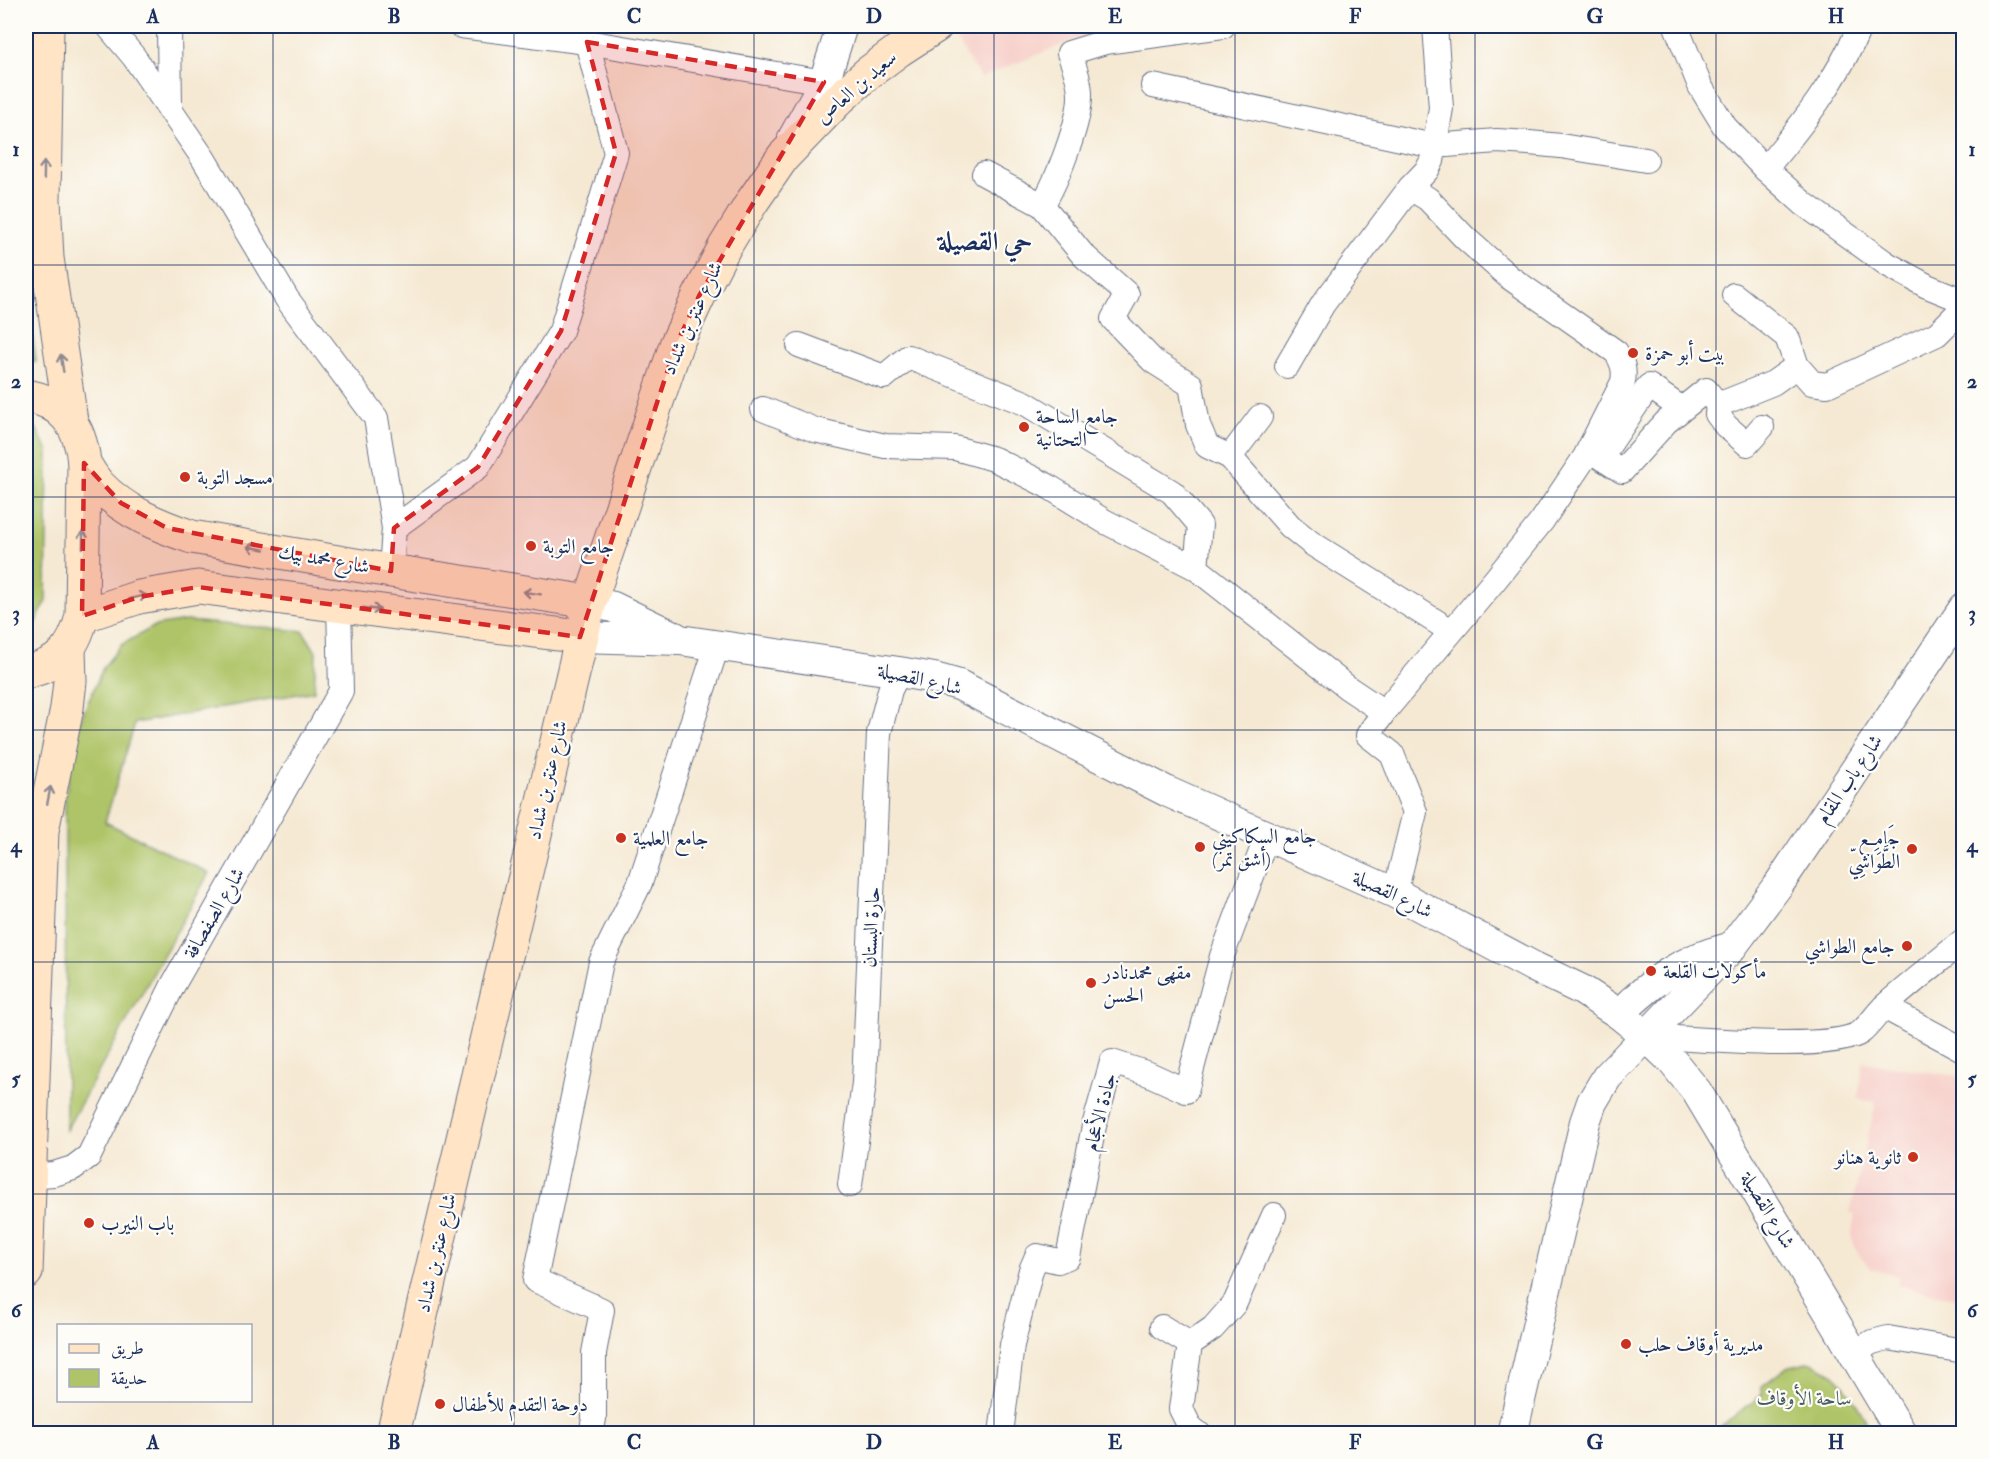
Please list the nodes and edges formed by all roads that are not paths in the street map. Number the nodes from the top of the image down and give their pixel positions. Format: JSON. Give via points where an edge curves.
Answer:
{"nodes":[{"id":1,"x":47,"y":26,"type":"edge"},
{"id":2,"x":108,"y":26,"type":"edge"},
{"id":3,"x":169,"y":26,"type":"edge"},
{"id":4,"x":460,"y":26,"type":"edge"},
{"id":5,"x":842,"y":26,"type":"edge"},
{"id":6,"x":936,"y":26,"type":"edge"},
{"id":7,"x":1223,"y":26,"type":"edge"},
{"id":8,"x":1435,"y":26,"type":"edge"},
{"id":9,"x":1676,"y":26,"type":"edge"},
{"id":10,"x":1860,"y":26,"type":"edge"},
{"id":11,"x":583,"y":34,"type":"edge"},
{"id":12,"x":824,"y":82,"type":"junction"},
{"id":13,"x":1153,"y":86,"type":"dead end"},
{"id":14,"x":170,"y":110,"type":"junction"},
{"id":15,"x":1434,"y":146,"type":"junction"},
{"id":16,"x":783,"y":157,"type":"junction"},
{"id":17,"x":1646,"y":160,"type":"dead end"},
{"id":18,"x":1765,"y":169,"type":"junction"},
{"id":19,"x":984,"y":174,"type":"dead end"},
{"id":20,"x":1410,"y":188,"type":"junction"},
{"id":21,"x":1042,"y":205,"type":"junction"},
{"id":22,"x":1734,"y":295,"type":"dead end"},
{"id":23,"x":1964,"y":301,"type":"edge"},
{"id":24,"x":1964,"y":307,"type":"edge"},
{"id":25,"x":799,"y":345,"type":"dead end"},
{"id":26,"x":1287,"y":366,"type":"dead end"},
{"id":27,"x":1797,"y":366,"type":"junction"},
{"id":28,"x":26,"y":396,"type":"edge"},
{"id":29,"x":1718,"y":405,"type":"junction"},
{"id":30,"x":764,"y":409,"type":"dead end"},
{"id":31,"x":1682,"y":409,"type":"junction"},
{"id":32,"x":1260,"y":417,"type":"dead end"},
{"id":33,"x":71,"y":421,"type":"junction"},
{"id":34,"x":1762,"y":428,"type":"dead end"},
{"id":35,"x":1595,"y":453,"type":"junction"},
{"id":36,"x":1230,"y":457,"type":"junction"},
{"id":37,"x":84,"y":463,"type":"junction"},
{"id":38,"x":394,"y":528,"type":"junction"},
{"id":39,"x":1196,"y":568,"type":"junction"},
{"id":40,"x":391,"y":571,"type":"junction"},
{"id":41,"x":590,"y":602,"type":"junction"},
{"id":42,"x":339,"y":604,"type":"junction"},
{"id":43,"x":1964,"y":608,"type":"edge"},
{"id":44,"x":82,"y":616,"type":"junction"},
{"id":45,"x":1451,"y":631,"type":"junction"},
{"id":46,"x":580,"y":637,"type":"junction"},
{"id":47,"x":680,"y":640,"type":"junction"},
{"id":48,"x":717,"y":646,"type":"junction"},
{"id":49,"x":69,"y":649,"type":"junction"},
{"id":50,"x":26,"y":672,"type":"edge"},
{"id":51,"x":899,"y":672,"type":"junction"},
{"id":52,"x":1384,"y":712,"type":"junction"},
{"id":53,"x":1267,"y":836,"type":"junction"},
{"id":54,"x":1395,"y":893,"type":"junction"},
{"id":55,"x":1964,"y":940,"type":"edge"},
{"id":56,"x":1731,"y":948,"type":"junction"},
{"id":57,"x":1884,"y":1007,"type":"junction"},
{"id":58,"x":1619,"y":1014,"type":"junction"},
{"id":59,"x":1646,"y":1036,"type":"junction"},
{"id":60,"x":1964,"y":1050,"type":"edge"},
{"id":61,"x":28,"y":1176,"type":"edge"},
{"id":62,"x":850,"y":1185,"type":"dead end"},
{"id":63,"x":1274,"y":1215,"type":"dead end"},
{"id":64,"x":26,"y":1272,"type":"edge"},
{"id":65,"x":1162,"y":1327,"type":"dead end"},
{"id":66,"x":1190,"y":1344,"type":"junction"},
{"id":67,"x":1964,"y":1351,"type":"edge"},
{"id":68,"x":1854,"y":1353,"type":"junction"},
{"id":69,"x":393,"y":1434,"type":"edge"},
{"id":70,"x":591,"y":1434,"type":"edge"},
{"id":71,"x":1001,"y":1434,"type":"edge"},
{"id":72,"x":1199,"y":1434,"type":"edge"},
{"id":73,"x":1512,"y":1434,"type":"edge"},
{"id":74,"x":1902,"y":1434,"type":"edge"}],
"edges":[{"from":33,"to":1,"type":"main road","one_way":true,"via":[[47,258]]},
{"from":2,"to":14,"type":"street"},
{"from":3,"to":14,"type":"street"},
{"from":4,"to":11,"type":"street"},
{"from":5,"to":12,"type":"street"},
{"from":6,"to":16,"type":"main road","name":"سعيد بن العاص","via":[[867,74]]},
{"from":7,"to":21,"type":"street","via":[[1105,42],[1070,53],[1080,94],[1076,118]]},
{"from":8,"to":15,"type":"street","via":[[1441,108]]},
{"from":9,"to":18,"type":"street","via":[[1700,86],[1725,127]]},
{"from":10,"to":18,"type":"street","via":[[1849,53],[1800,128]]},
{"from":11,"to":12,"type":"street"},
{"from":11,"to":38,"type":"street","via":[[616,153],[561,331],[478,466]]},
{"from":12,"to":16,"type":"street"},
{"from":13,"to":15,"type":"street"},
{"from":14,"to":38,"type":"street","via":[[287,299],[376,418]]},
{"from":15,"to":17,"type":"street","via":[[1497,141],[1529,143]]},
{"from":15,"to":20,"type":"street","via":[[1427,170]]},
{"from":16,"to":41,"type":"main road","name":"شارع عنتر بن شداد","via":[[724,248],[676,345]]},
{"from":18,"to":23,"type":"street","via":[[1804,204],[1887,264]]},
{"from":19,"to":21,"type":"street"},
{"from":20,"to":26,"type":"street","via":[[1323,304]]},
{"from":20,"to":35,"type":"street","via":[[1428,199],[1464,238],[1509,277],[1616,352],[1622,361],[1623,382]]},
{"from":21,"to":36,"type":"street","via":[[1083,255],[1127,294],[1113,319],[1153,361],[1191,385],[1198,425],[1207,446]]},
{"from":22,"to":27,"type":"street","via":[[1787,337]]},
{"from":24,"to":27,"type":"street","via":[[1937,334],[1827,386],[1812,382]]},
{"from":25,"to":39,"type":"street","via":[[884,377],[908,357],[1025,403],[1172,492],[1200,525]]},
{"from":27,"to":29,"type":"street","via":[[1773,383]]},
{"from":28,"to":33,"type":"main road","via":[[45,400]]},
{"from":29,"to":31,"type":"street","via":[[1706,390]]},
{"from":29,"to":34,"type":"street","via":[[1717,414],[1747,444]]},
{"from":30,"to":39,"type":"street","via":[[815,430],[885,446],[955,448],[994,459]]},
{"from":31,"to":35,"type":"street","via":[[1622,471]]},
{"from":31,"to":35,"type":"street","via":[[1649,386]]},
{"from":32,"to":36,"type":"street"},
{"from":33,"to":37,"type":"main road","via":[[83,448]]},
{"from":35,"to":45,"type":"street"},
{"from":36,"to":45,"type":"street","via":[[1290,526],[1311,543]]},
{"from":40,"to":37,"type":"main road","name":"شارع محمد بيك","one_way":true,"via":[[192,537],[143,517],[121,503],[100,486]]},
{"from":44,"to":37,"type":"main road","one_way":true},
{"from":38,"to":40,"type":"street"},
{"from":39,"to":52,"type":"street","via":[[1347,688]]},
{"from":41,"to":40,"type":"main road","name":"شارع محمد بيك","one_way":true},
{"from":41,"to":46,"type":"main road","name":"شارع عنتر بن شداد"},
{"from":41,"to":47,"type":"street","name":"شارع القصيلة","via":[[614,607]]},
{"from":44,"to":42,"type":"main road","name":"شارع محمد بيك","one_way":true,"via":[[139,597],[198,586]]},
{"from":42,"to":46,"type":"main road","name":"شارع محمد بيك","one_way":true},
{"from":42,"to":61,"type":"street","name":"شارع الصفصافة","via":[[341,691],[173,985],[89,1156],[73,1168]]},
{"from":43,"to":56,"type":"street","name":"شارع باب المقام","via":[[1779,884]]},
{"from":44,"to":49,"type":"main road"},
{"from":45,"to":52,"type":"street"},
{"from":46,"to":47,"type":"street","name":"شارع القصيلة"},
{"from":46,"to":69,"type":"main road","name":"شارع عنتر بن شداد"},
{"from":47,"to":48,"type":"street","name":"شارع القصيلة"},
{"from":48,"to":51,"type":"street","name":"شارع القصيلة"},
{"from":48,"to":70,"type":"street","via":[[640,883],[601,962],[535,1280],[602,1310],[594,1353]]},
{"from":49,"to":50,"type":"main road","via":[[57,660]]},
{"from":61,"to":49,"type":"main road","one_way":true,"via":[[42,831],[67,708]]},
{"from":51,"to":53,"type":"street","name":"شارع القصيلة","via":[[959,685],[1167,792]]},
{"from":51,"to":62,"type":"street","name":"حارة البستان","via":[[879,733],[864,1083]]},
{"from":52,"to":54,"type":"street","via":[[1368,735],[1392,754],[1415,812]]},
{"from":53,"to":54,"type":"street","name":"شارع القصيلة"},
{"from":53,"to":71,"type":"street","name":"جادة الأعجام","via":[[1222,956],[1186,1091],[1112,1062],[1094,1126],[1068,1257],[1058,1261],[1037,1256],[1030,1270],[1012,1345]]},
{"from":54,"to":58,"type":"street","name":"شارع القصيلة","via":[[1582,990]]},
{"from":55,"to":57,"type":"street"},
{"from":56,"to":58,"type":"street","via":[[1678,967],[1658,979]]},
{"from":56,"to":59,"type":"street","name":"شارع باب المقام"},
{"from":57,"to":59,"type":"street","via":[[1861,1032],[1826,1042]]},
{"from":57,"to":60,"type":"street"},
{"from":58,"to":59,"type":"street","name":"شارع القصيلة"},
{"from":59,"to":68,"type":"street","name":"شارع القصيلة","via":[[1697,1092]]},
{"from":59,"to":73,"type":"street","name":"شارع باب المقام","via":[[1607,1077],[1592,1102]]},
{"from":61,"to":64,"type":"main road"},
{"from":63,"to":66,"type":"street","via":[[1235,1303],[1213,1328]]},
{"from":65,"to":66,"type":"street"},
{"from":66,"to":72,"type":"street","via":[[1181,1409],[1190,1427]]},
{"from":67,"to":68,"type":"street","via":[[1888,1338]]},
{"from":68,"to":74,"type":"street","name":"شارع القصيلة"}]}
